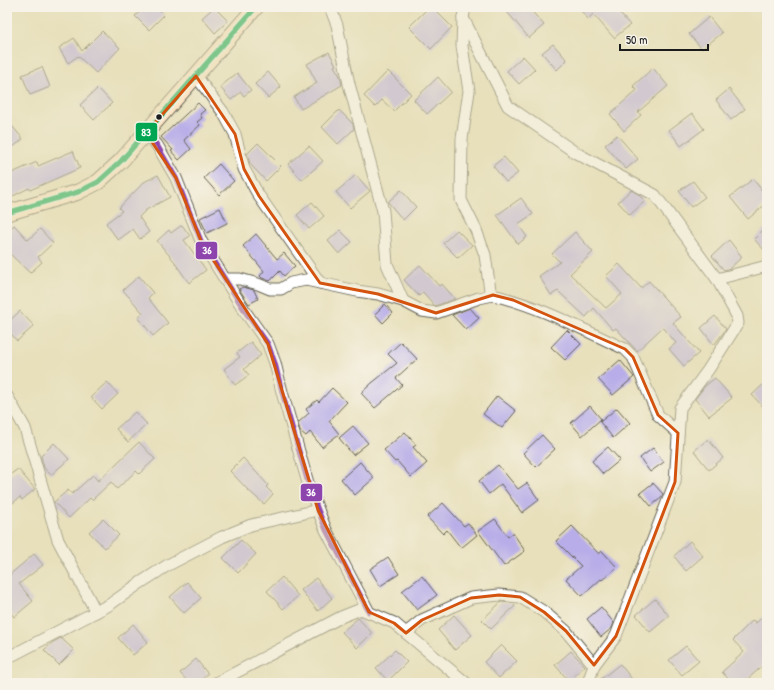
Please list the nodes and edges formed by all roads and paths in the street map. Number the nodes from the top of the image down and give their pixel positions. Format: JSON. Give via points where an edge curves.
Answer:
{"nodes":[{"id":1,"x":256,"y":7,"type":"edge"},
{"id":2,"x":330,"y":7,"type":"edge"},
{"id":3,"x":464,"y":12,"type":"edge"},
{"id":4,"x":196,"y":76,"type":"junction"},
{"id":5,"x":146,"y":133,"type":"junction"},
{"id":6,"x":9,"y":208,"type":"edge"},
{"id":7,"x":767,"y":266,"type":"edge"},
{"id":8,"x":225,"y":279,"type":"junction"},
{"id":9,"x":717,"y":279,"type":"junction"},
{"id":10,"x":320,"y":283,"type":"junction"},
{"id":11,"x":493,"y":295,"type":"junction"},
{"id":12,"x":403,"y":301,"type":"junction"},
{"id":13,"x":7,"y":396,"type":"edge"},
{"id":14,"x":678,"y":433,"type":"junction"},
{"id":15,"x":318,"y":510,"type":"junction"},
{"id":16,"x":96,"y":612,"type":"junction"},
{"id":17,"x":369,"y":612,"type":"junction"},
{"id":18,"x":406,"y":633,"type":"junction"},
{"id":19,"x":7,"y":658,"type":"edge"},
{"id":20,"x":594,"y":665,"type":"junction"},
{"id":21,"x":216,"y":683,"type":"edge"},
{"id":22,"x":466,"y":683,"type":"edge"},
{"id":23,"x":588,"y":683,"type":"edge"}],
"edges":[{"from":1,"to":4,"type":"main road"},
{"from":2,"to":12,"type":"street","via":[[337,25],[349,84],[383,211],[388,264]]},
{"from":3,"to":9,"type":"street","via":[[508,106],[576,153],[655,196]]},
{"from":3,"to":11,"type":"street","via":[[462,46],[469,91],[462,139],[461,200],[485,255]]},
{"from":4,"to":5,"type":"main road"},
{"from":4,"to":10,"type":"street","via":[[223,112],[235,134],[244,169],[259,196]]},
{"from":5,"to":6,"type":"main road","via":[[98,182],[78,192]]},
{"from":5,"to":8,"type":"street","via":[[176,178],[201,241]]},
{"from":7,"to":9,"type":"street"},
{"from":8,"to":10,"type":"street","via":[[240,279],[270,289],[281,289],[291,283],[306,280]]},
{"from":8,"to":15,"type":"street","via":[[268,344]]},
{"from":9,"to":14,"type":"street","via":[[737,316],[738,323],[680,408]]},
{"from":10,"to":12,"type":"street"},
{"from":11,"to":12,"type":"street","via":[[436,313],[422,311]]},
{"from":11,"to":14,"type":"street","via":[[537,309],[625,349],[633,357],[658,415]]},
{"from":13,"to":16,"type":"street","via":[[25,428],[58,540]]},
{"from":14,"to":20,"type":"street","via":[[675,482],[616,636]]},
{"from":15,"to":16,"type":"street","via":[[251,525],[222,537],[168,565]]},
{"from":15,"to":17,"type":"street"},
{"from":16,"to":19,"type":"street"},
{"from":17,"to":18,"type":"street","via":[[394,623]]},
{"from":17,"to":21,"type":"street","via":[[361,609],[341,617]]},
{"from":18,"to":20,"type":"street","via":[[422,620],[471,598],[500,595],[520,597],[544,612],[566,631]]},
{"from":18,"to":22,"type":"street"},
{"from":20,"to":23,"type":"street"}]}
